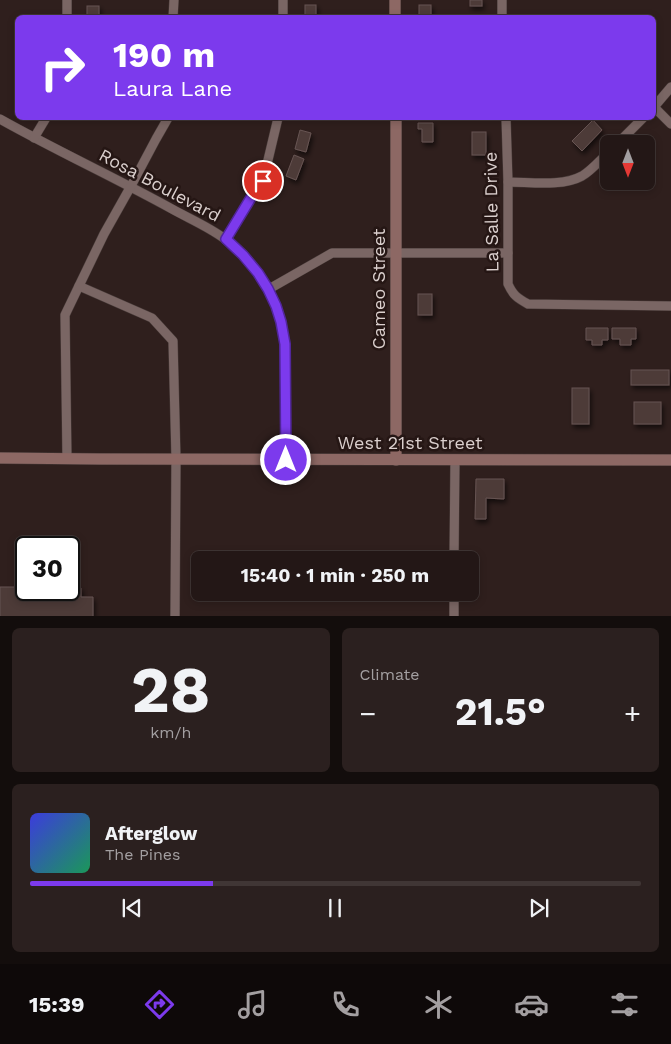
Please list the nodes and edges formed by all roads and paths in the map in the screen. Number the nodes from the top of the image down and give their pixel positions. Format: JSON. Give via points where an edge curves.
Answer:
{"nodes":[{"id":1,"x":67,"y":0,"type":"edge"},
{"id":2,"x":174,"y":0,"type":"edge"},
{"id":3,"x":283,"y":0,"type":"edge"},
{"id":4,"x":395,"y":0,"type":"edge"},
{"id":5,"x":502,"y":0,"type":"edge"},
{"id":6,"x":67,"y":15,"type":"edge"},
{"id":7,"x":173,"y":15,"type":"edge"},
{"id":8,"x":283,"y":15,"type":"edge"},
{"id":9,"x":395,"y":15,"type":"edge"},
{"id":10,"x":502,"y":15,"type":"edge"},
{"id":11,"x":671,"y":88,"type":"edge"},
{"id":12,"x":656,"y":105,"type":"edge"},
{"id":13,"x":656,"y":109,"type":"edge"},
{"id":14,"x":0,"y":119,"type":"edge"},
{"id":15,"x":45,"y":120,"type":"edge"},
{"id":16,"x":167,"y":120,"type":"edge"},
{"id":17,"x":278,"y":120,"type":"edge"},
{"id":18,"x":396,"y":120,"type":"edge"},
{"id":19,"x":506,"y":120,"type":"edge"},
{"id":20,"x":641,"y":120,"type":"edge"},
{"id":21,"x":671,"y":124,"type":"edge"},
{"id":22,"x":626,"y":135,"type":"edge"},
{"id":23,"x":34,"y":138,"type":"junction"},
{"id":24,"x":600,"y":161,"type":"edge"},
{"id":25,"x":508,"y":182,"type":"junction"},
{"id":26,"x":131,"y":186,"type":"junction"},
{"id":27,"x":226,"y":239,"type":"junction"},
{"id":28,"x":396,"y":252,"type":"junction"},
{"id":29,"x":508,"y":252,"type":"junction"},
{"id":30,"x":78,"y":286,"type":"junction"},
{"id":31,"x":268,"y":289,"type":"junction"},
{"id":32,"x":671,"y":306,"type":"edge"},
{"id":33,"x":0,"y":458,"type":"edge"},
{"id":34,"x":67,"y":459,"type":"junction"},
{"id":35,"x":176,"y":459,"type":"junction"},
{"id":36,"x":286,"y":460,"type":"junction"},
{"id":37,"x":396,"y":460,"type":"junction"},
{"id":38,"x":455,"y":460,"type":"junction"},
{"id":39,"x":671,"y":460,"type":"edge"},
{"id":40,"x":454,"y":551,"type":"edge"},
{"id":41,"x":454,"y":601,"type":"edge"},
{"id":42,"x":175,"y":616,"type":"edge"},
{"id":43,"x":454,"y":616,"type":"edge"}],
"edges":[{"from":1,"to":6,"type":"street"},
{"from":2,"to":7,"type":"street"},
{"from":3,"to":8,"type":"street"},
{"from":4,"to":9,"type":"main road"},
{"from":5,"to":10,"type":"street"},
{"from":11,"to":12,"type":"street"},
{"from":13,"to":21,"type":"street"},
{"from":14,"to":23,"type":"street","name":"Rosa Boulevard"},
{"from":15,"to":23,"type":"street"},
{"from":16,"to":26,"type":"street"},
{"from":17,"to":27,"type":"street","via":[[263,181]]},
{"from":18,"to":28,"type":"main road","name":"Cameo Street"},
{"from":19,"to":25,"type":"street","name":"La Salle Drive"},
{"from":20,"to":22,"type":"street"},
{"from":23,"to":26,"type":"street","name":"Rosa Boulevard"},
{"from":24,"to":25,"type":"street","via":[[574,180]]},
{"from":25,"to":29,"type":"street","name":"La Salle Drive"},
{"from":26,"to":27,"type":"street","name":"Rosa Boulevard"},
{"from":26,"to":30,"type":"street"},
{"from":27,"to":31,"type":"street","name":"Rosa Boulevard","via":[[243,255]]},
{"from":28,"to":29,"type":"street"},
{"from":28,"to":31,"type":"street","via":[[332,253]]},
{"from":28,"to":37,"type":"main road","name":"Cameo Street"},
{"from":29,"to":32,"type":"street","name":"La Salle Drive","via":[[508,284],[517,298],[528,304]]},
{"from":30,"to":34,"type":"street","via":[[65,315]]},
{"from":30,"to":35,"type":"street","via":[[152,318],[172,341]]},
{"from":31,"to":36,"type":"street","name":"Rosa Boulevard","via":[[276,306],[285,344]]},
{"from":33,"to":34,"type":"main road","name":"West 21st Street"},
{"from":34,"to":35,"type":"main road","name":"West 21st Street"},
{"from":35,"to":36,"type":"main road","name":"West 21st Street"},
{"from":35,"to":42,"type":"street"},
{"from":36,"to":37,"type":"main road","name":"West 21st Street"},
{"from":37,"to":38,"type":"main road","name":"West 21st Street"},
{"from":38,"to":39,"type":"main road","name":"West 21st Street"},
{"from":38,"to":40,"type":"street"},
{"from":41,"to":43,"type":"street"}]}
